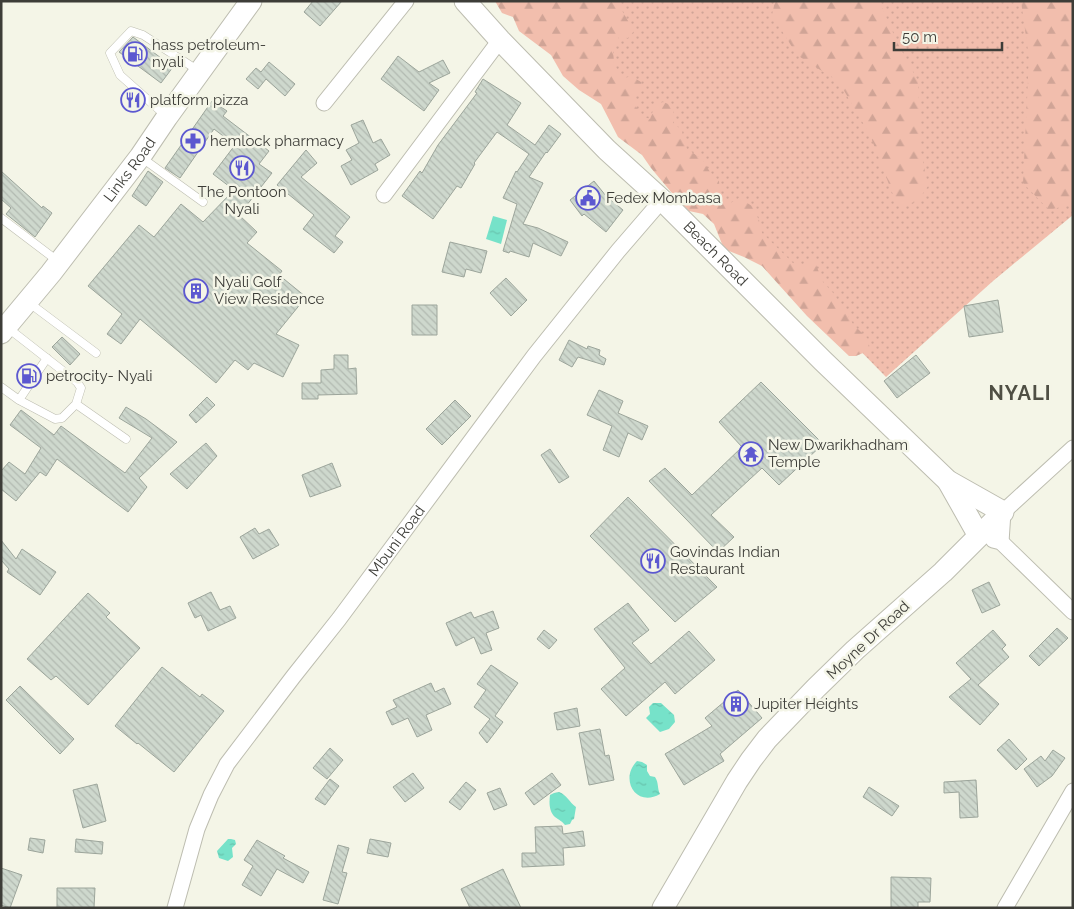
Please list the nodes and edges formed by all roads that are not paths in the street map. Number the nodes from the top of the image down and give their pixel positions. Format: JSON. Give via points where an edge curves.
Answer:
{"nodes":[{"id":1,"x":251,"y":1,"type":"edge"},
{"id":2,"x":406,"y":1,"type":"edge"},
{"id":3,"x":465,"y":1,"type":"edge"},
{"id":4,"x":500,"y":40,"type":"junction"},
{"id":5,"x":200,"y":72,"type":"junction"},
{"id":6,"x":324,"y":103,"type":"dead end"},
{"id":7,"x":167,"y":117,"type":"junction"},
{"id":8,"x":140,"y":157,"type":"junction"},
{"id":9,"x":384,"y":195,"type":"dead end"},
{"id":10,"x":662,"y":200,"type":"junction"},
{"id":11,"x":203,"y":202,"type":"dead end"},
{"id":12,"x":1,"y":218,"type":"edge"},
{"id":13,"x":59,"y":262,"type":"junction"},
{"id":14,"x":27,"y":301,"type":"junction"},
{"id":15,"x":4,"y":330,"type":"edge"},
{"id":16,"x":96,"y":353,"type":"dead end"},
{"id":17,"x":47,"y":358,"type":"junction"},
{"id":18,"x":1,"y":387,"type":"edge"},
{"id":19,"x":19,"y":400,"type":"junction"},
{"id":20,"x":76,"y":404,"type":"junction"},
{"id":21,"x":126,"y":439,"type":"dead end"},
{"id":22,"x":1073,"y":448,"type":"edge"},
{"id":23,"x":948,"y":481,"type":"junction"},
{"id":24,"x":963,"y":509,"type":"junction"},
{"id":25,"x":1003,"y":512,"type":"junction"},
{"id":26,"x":979,"y":536,"type":"junction"},
{"id":27,"x":1001,"y":542,"type":"junction"},
{"id":28,"x":956,"y":559,"type":"junction"},
{"id":29,"x":1073,"y":612,"type":"edge"},
{"id":30,"x":1073,"y":791,"type":"edge"},
{"id":31,"x":175,"y":908,"type":"edge"},
{"id":32,"x":663,"y":908,"type":"edge"},
{"id":33,"x":1006,"y":908,"type":"edge"}],
"edges":[{"from":1,"to":5,"type":"main road","name":"Links Road"},
{"from":2,"to":6,"type":"street"},
{"from":3,"to":4,"type":"main road","name":"Beach Road"},
{"from":4,"to":9,"type":"street"},
{"from":4,"to":10,"type":"main road","name":"Beach Road","via":[[607,150]]},
{"from":5,"to":7,"type":"main road","name":"Links Road"},
{"from":5,"to":7,"type":"lane","via":[[143,35],[131,31],[110,53],[120,75]]},
{"from":7,"to":8,"type":"main road","name":"Links Road"},
{"from":8,"to":11,"type":"lane"},
{"from":8,"to":13,"type":"main road","name":"Links Road"},
{"from":10,"to":23,"type":"main road","name":"Beach Road"},
{"from":10,"to":31,"type":"street","name":"Mbuni Road","via":[[534,356],[227,764],[197,829]]},
{"from":12,"to":13,"type":"lane"},
{"from":13,"to":14,"type":"main road","name":"Links Road"},
{"from":14,"to":15,"type":"main road","name":"Links Road"},
{"from":14,"to":16,"type":"lane"},
{"from":15,"to":17,"type":"lane"},
{"from":17,"to":19,"type":"lane"},
{"from":17,"to":20,"type":"lane","via":[[81,388]]},
{"from":18,"to":19,"type":"lane"},
{"from":19,"to":20,"type":"lane","via":[[55,419],[62,418]]},
{"from":20,"to":21,"type":"lane"},
{"from":22,"to":25,"type":"street","name":"Moyne Dr Road"},
{"from":23,"to":24,"type":"main road","name":"Beach Road"},
{"from":23,"to":25,"type":"main road","name":"Beach Road"},
{"from":24,"to":26,"type":"main road","name":"Beach Road"},
{"from":24,"to":28,"type":"main road"},
{"from":25,"to":26,"type":"main road","name":"Moyne Dr Road"},
{"from":25,"to":27,"type":"street"},
{"from":26,"to":27,"type":"street"},
{"from":26,"to":28,"type":"main road","name":"Moyne Dr Road"},
{"from":27,"to":29,"type":"street"},
{"from":28,"to":32,"type":"main road","name":"Moyne Dr Road","via":[[855,650],[767,739],[737,781]]},
{"from":30,"to":33,"type":"street"}]}
